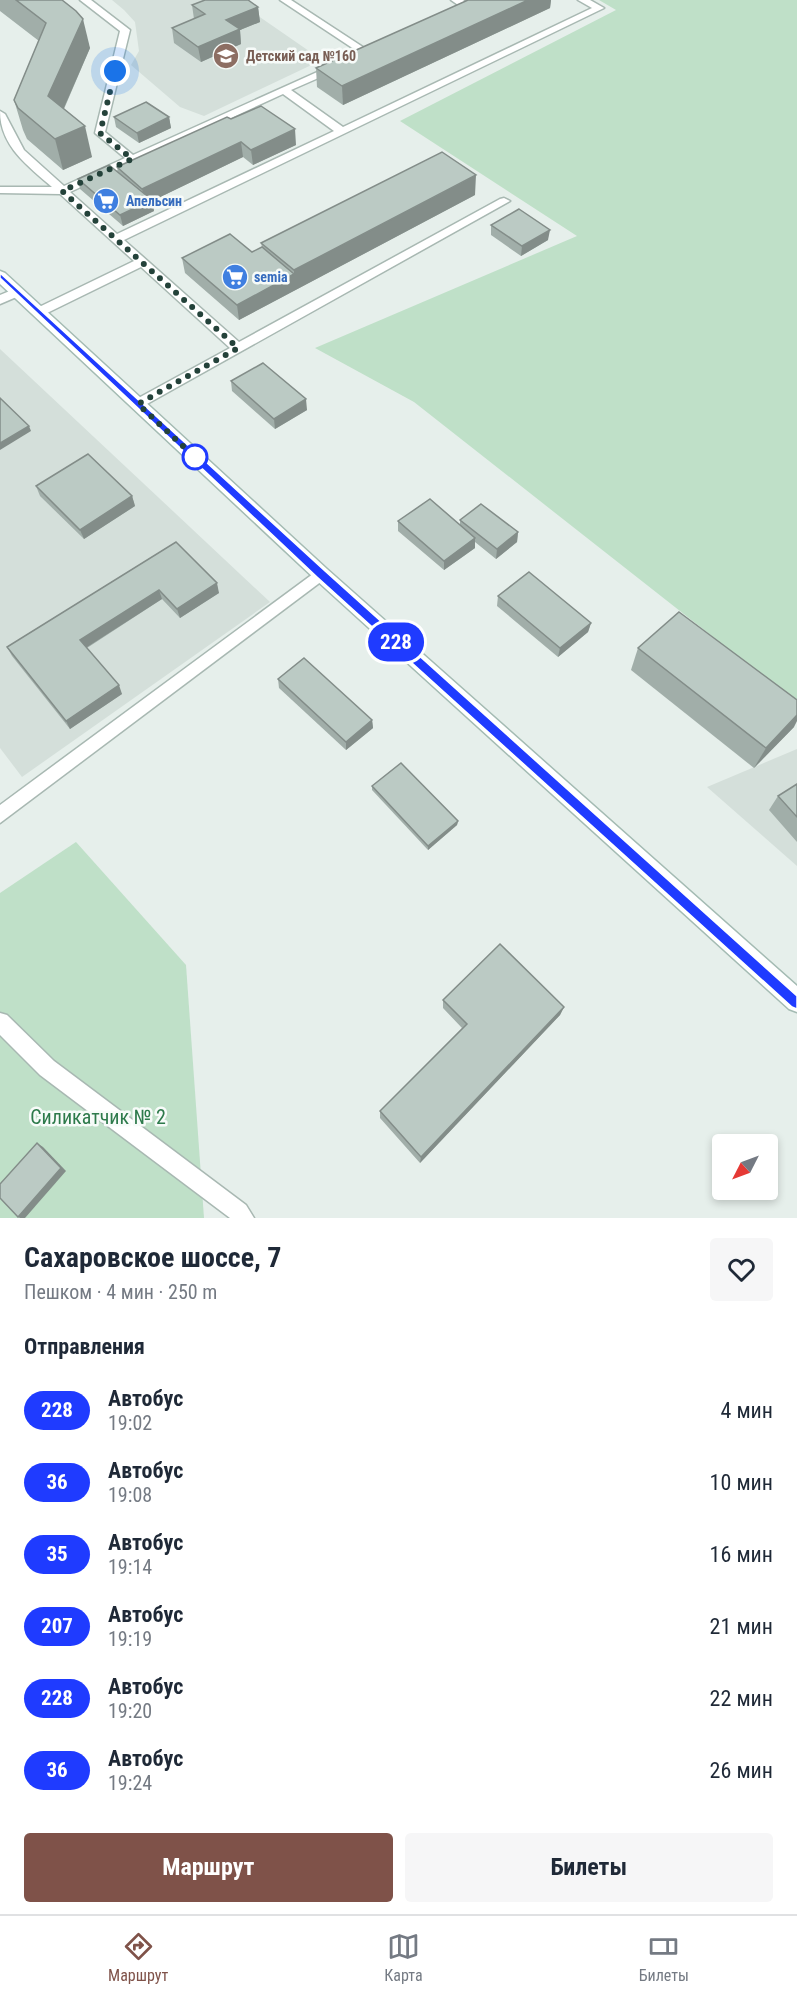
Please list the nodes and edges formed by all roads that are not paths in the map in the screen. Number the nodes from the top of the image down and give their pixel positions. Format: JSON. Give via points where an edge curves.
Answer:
{"nodes":[{"id":1,"x":85,"y":0,"type":"edge"},
{"id":2,"x":285,"y":0,"type":"edge"},
{"id":3,"x":456,"y":0,"type":"edge"},
{"id":4,"x":583,"y":0,"type":"edge"},
{"id":5,"x":448,"y":17,"type":"edge"},
{"id":6,"x":284,"y":90,"type":"junction"},
{"id":7,"x":0,"y":114,"type":"edge"},
{"id":8,"x":342,"y":131,"type":"junction"},
{"id":9,"x":132,"y":159,"type":"junction"},
{"id":10,"x":0,"y":190,"type":"edge"},
{"id":11,"x":62,"y":191,"type":"junction"},
{"id":12,"x":504,"y":201,"type":"dead end"},
{"id":13,"x":116,"y":239,"type":"junction"},
{"id":14,"x":142,"y":262,"type":"junction"},
{"id":15,"x":0,"y":276,"type":"edge"},
{"id":16,"x":17,"y":292,"type":"junction"},
{"id":17,"x":0,"y":300,"type":"edge"},
{"id":18,"x":39,"y":312,"type":"junction"},
{"id":19,"x":238,"y":348,"type":"junction"},
{"id":20,"x":138,"y":404,"type":"junction"},
{"id":21,"x":321,"y":574,"type":"junction"},
{"id":22,"x":0,"y":815,"type":"edge"},
{"id":23,"x":797,"y":1001,"type":"edge"},
{"id":24,"x":0,"y":1022,"type":"edge"},
{"id":25,"x":244,"y":1218,"type":"edge"}],
"edges":[{"from":1,"to":9,"type":"lane","via":[[125,30],[100,133]]},
{"from":2,"to":6,"type":"lane","via":[[372,51]]},
{"from":3,"to":5,"type":"lane","via":[[469,8]]},
{"from":4,"to":8,"type":"lane","via":[[598,8]]},
{"from":6,"to":8,"type":"lane"},
{"from":6,"to":9,"type":"lane"},
{"from":7,"to":11,"type":"lane","via":[[19,152]]},
{"from":8,"to":13,"type":"lane"},
{"from":9,"to":11,"type":"lane"},
{"from":10,"to":11,"type":"lane"},
{"from":11,"to":13,"type":"lane"},
{"from":12,"to":19,"type":"lane"},
{"from":13,"to":14,"type":"lane"},
{"from":14,"to":18,"type":"lane"},
{"from":14,"to":19,"type":"lane"},
{"from":15,"to":16,"type":"main road"},
{"from":16,"to":17,"type":"lane"},
{"from":16,"to":18,"type":"main road"},
{"from":18,"to":20,"type":"main road"},
{"from":19,"to":20,"type":"lane"},
{"from":20,"to":21,"type":"main road"},
{"from":21,"to":22,"type":"lane"},
{"from":21,"to":23,"type":"main road"},
{"from":24,"to":25,"type":"lane","via":[[47,1068]]}]}
